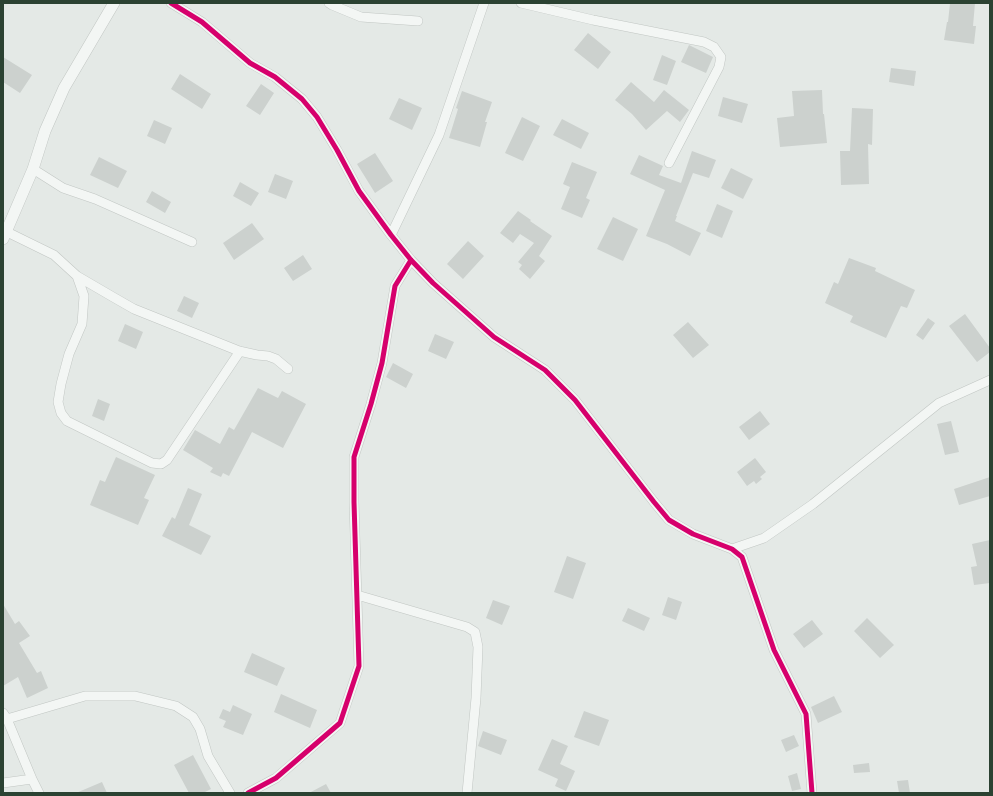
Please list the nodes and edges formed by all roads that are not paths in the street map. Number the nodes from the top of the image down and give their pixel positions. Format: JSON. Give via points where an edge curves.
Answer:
{"nodes":[{"id":1,"x":114,"y":3,"type":"edge"},
{"id":2,"x":171,"y":3,"type":"edge"},
{"id":3,"x":329,"y":3,"type":"edge"},
{"id":4,"x":484,"y":3,"type":"edge"},
{"id":5,"x":521,"y":3,"type":"edge"},
{"id":6,"x":418,"y":21,"type":"dead end"},
{"id":7,"x":669,"y":163,"type":"dead end"},
{"id":8,"x":33,"y":169,"type":"junction"},
{"id":9,"x":4,"y":234,"type":"edge"},
{"id":10,"x":391,"y":235,"type":"junction"},
{"id":11,"x":192,"y":242,"type":"dead end"},
{"id":12,"x":411,"y":260,"type":"junction"},
{"id":13,"x":77,"y":276,"type":"junction"},
{"id":14,"x":240,"y":352,"type":"junction"},
{"id":15,"x":288,"y":369,"type":"dead end"},
{"id":16,"x":990,"y":380,"type":"edge"},
{"id":17,"x":732,"y":549,"type":"junction"},
{"id":18,"x":356,"y":595,"type":"junction"},
{"id":19,"x":5,"y":716,"type":"edge"},
{"id":20,"x":32,"y":779,"type":"junction"},
{"id":21,"x":3,"y":783,"type":"edge"},
{"id":22,"x":39,"y":793,"type":"edge"},
{"id":23,"x":230,"y":793,"type":"edge"},
{"id":24,"x":248,"y":793,"type":"edge"},
{"id":25,"x":467,"y":793,"type":"edge"},
{"id":26,"x":812,"y":793,"type":"edge"}],
"edges":[{"from":1,"to":8,"type":"street","via":[[64,88],[45,131]]},
{"from":2,"to":10,"type":"street","via":[[202,22],[250,63],[275,77],[302,100],[317,117],[359,191]]},
{"from":3,"to":6,"type":"street","via":[[361,17]]},
{"from":4,"to":10,"type":"street","via":[[439,135]]},
{"from":5,"to":7,"type":"street","via":[[704,42],[714,47],[721,57],[719,67]]},
{"from":8,"to":9,"type":"street"},
{"from":8,"to":11,"type":"street","via":[[64,188]]},
{"from":9,"to":13,"type":"street","via":[[54,255]]},
{"from":10,"to":12,"type":"street"},
{"from":12,"to":17,"type":"street","via":[[494,337],[545,370],[576,400],[669,520],[693,534]]},
{"from":12,"to":18,"type":"street","via":[[395,286],[382,363],[354,457]]},
{"from":13,"to":14,"type":"street","via":[[134,309]]},
{"from":13,"to":14,"type":"street","via":[[84,296],[82,324],[60,384],[58,402],[61,413],[67,421],[152,463],[161,464],[167,460]]},
{"from":14,"to":15,"type":"street","via":[[268,356]]},
{"from":16,"to":17,"type":"street","via":[[939,403],[813,504],[764,538]]},
{"from":17,"to":26,"type":"street","via":[[742,557],[774,650],[806,714]]},
{"from":18,"to":24,"type":"street","via":[[358,666],[340,723],[276,778]]},
{"from":18,"to":25,"type":"street","via":[[467,627],[475,632],[478,647],[476,698]]},
{"from":19,"to":20,"type":"street"},
{"from":19,"to":23,"type":"street","via":[[85,696],[135,696],[176,706],[193,717],[200,729],[208,756]]},
{"from":20,"to":21,"type":"street"},
{"from":20,"to":22,"type":"street"}]}
